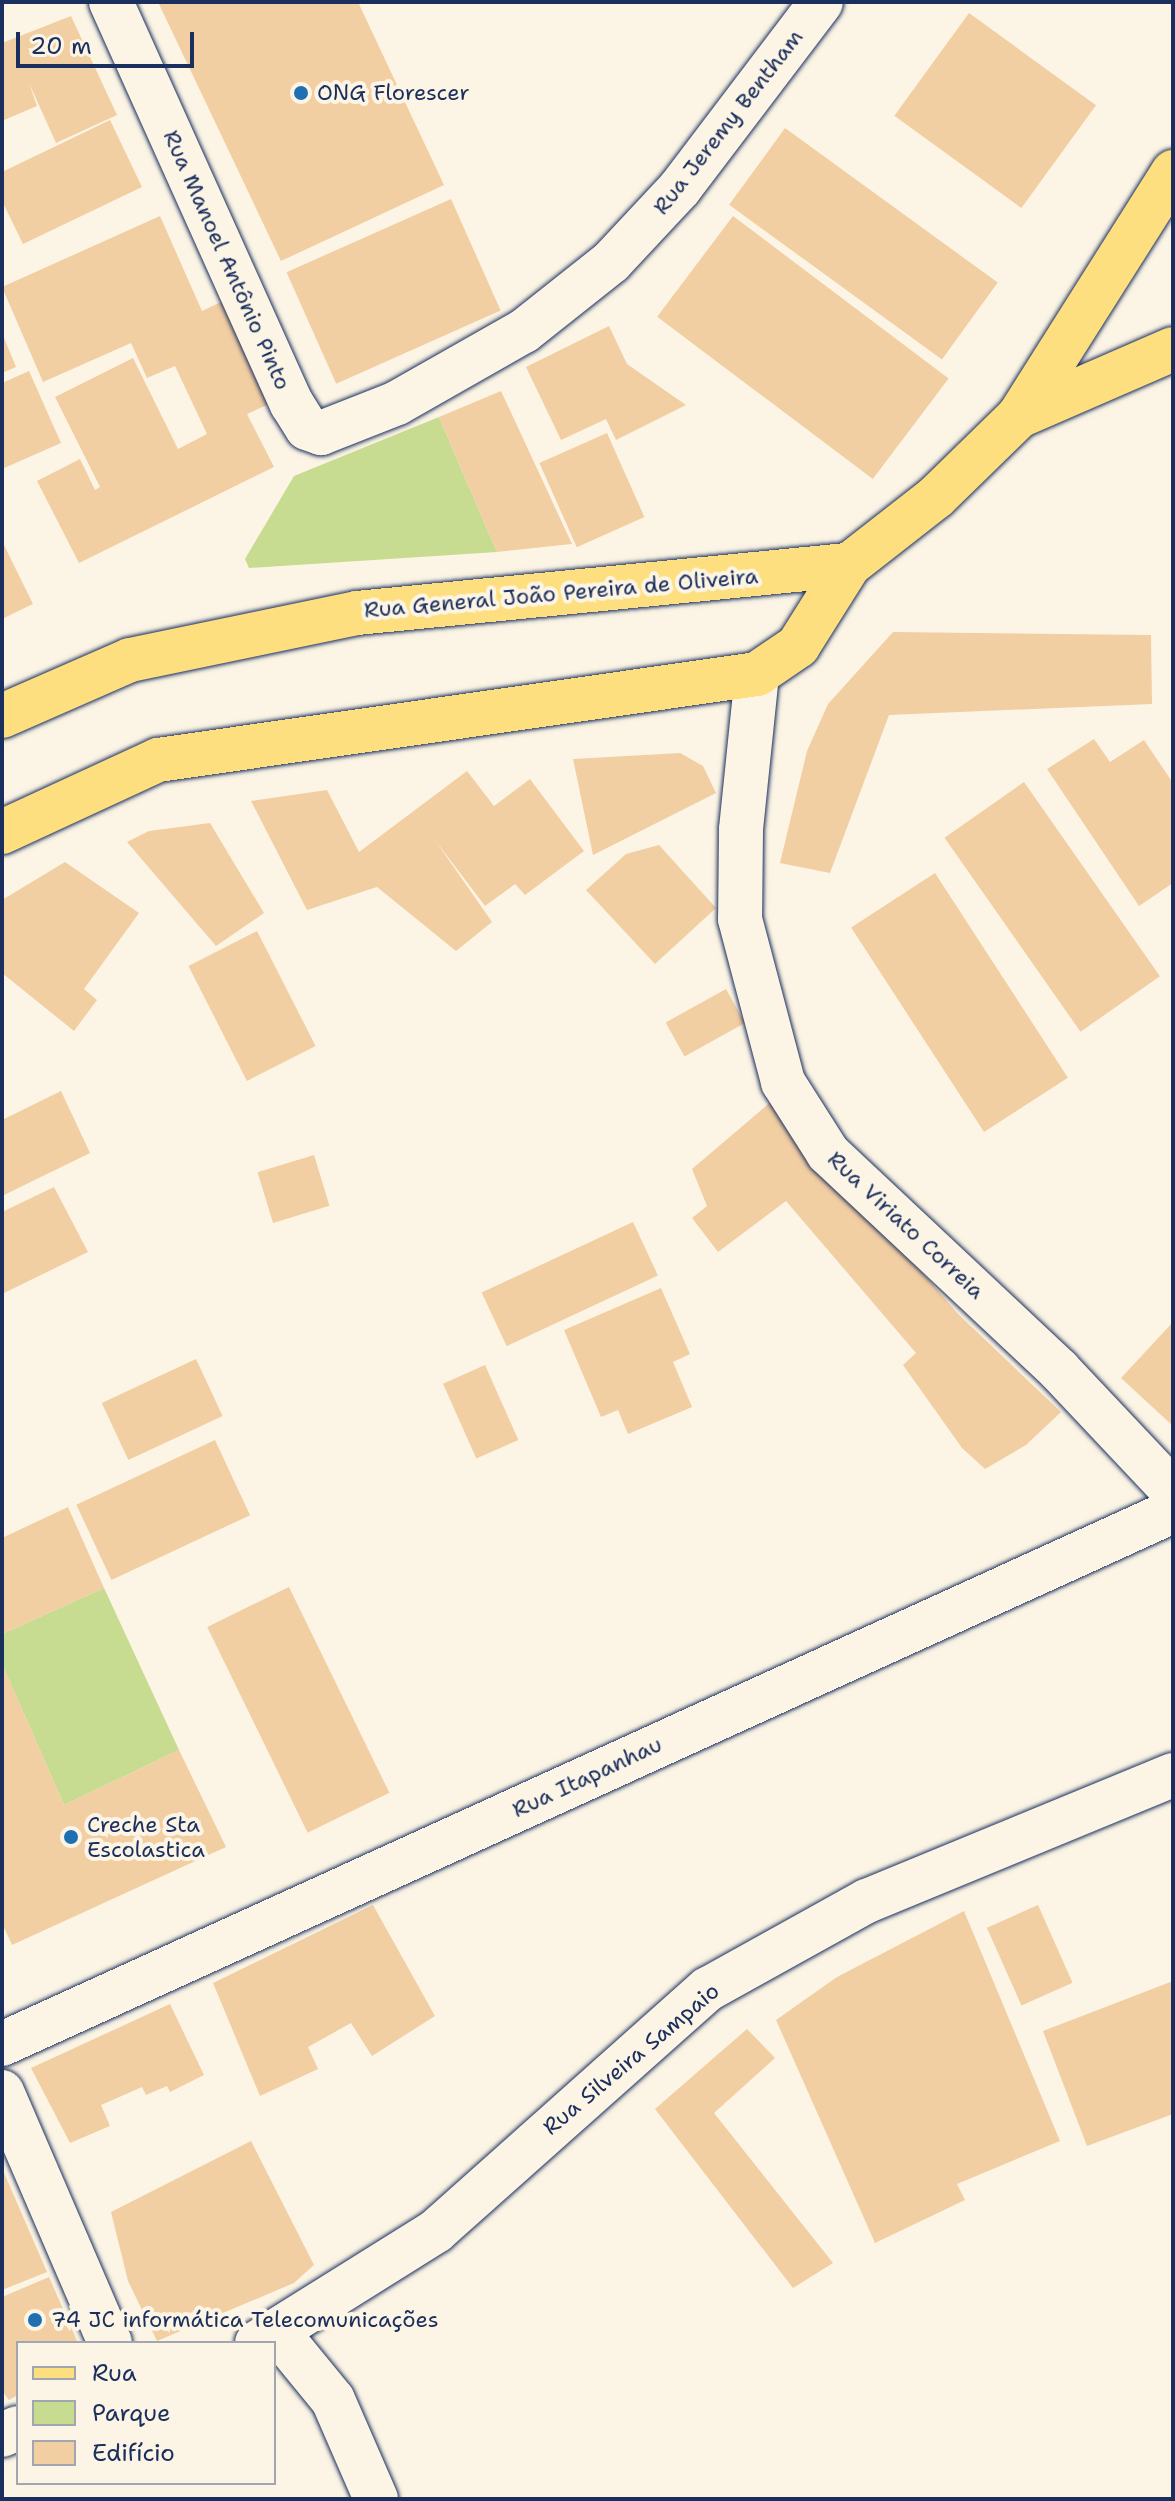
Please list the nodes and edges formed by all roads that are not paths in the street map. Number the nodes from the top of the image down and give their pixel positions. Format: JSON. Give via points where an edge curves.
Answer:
{"nodes":[{"id":1,"x":111,"y":2,"type":"edge"},
{"id":2,"x":821,"y":2,"type":"edge"},
{"id":3,"x":1173,"y":172,"type":"edge"},
{"id":4,"x":1173,"y":349,"type":"edge"},
{"id":5,"x":397,"y":403,"type":"joint"},
{"id":6,"x":1019,"y":416,"type":"junction"},
{"id":7,"x":849,"y":565,"type":"junction"},
{"id":8,"x":757,"y":674,"type":"junction"},
{"id":9,"x":2,"y":716,"type":"edge"},
{"id":10,"x":2,"y":832,"type":"edge"},
{"id":11,"x":1173,"y":1491,"type":"edge"},
{"id":12,"x":1173,"y":1511,"type":"edge"},
{"id":13,"x":1173,"y":1775,"type":"edge"},
{"id":14,"x":2,"y":2044,"type":"edge"},
{"id":15,"x":2,"y":2092,"type":"edge"},
{"id":16,"x":268,"y":2339,"type":"edge"},
{"id":17,"x":109,"y":2341,"type":"edge"},
{"id":18,"x":276,"y":2347,"type":"edge"},
{"id":19,"x":376,"y":2499,"type":"edge"}],
"edges":[{"from":1,"to":5,"type":"street","name":"Rua Manoel Antônio Pinto","via":[[301,422],[329,432]]},
{"from":2,"to":5,"type":"street","name":"Rua Jeremy Bentham","via":[[680,188],[611,262],[524,331]]},
{"from":3,"to":6,"type":"main road"},
{"from":4,"to":6,"type":"main road"},
{"from":6,"to":7,"type":"main road","via":[[936,497]]},
{"from":7,"to":8,"type":"main road","via":[[798,646]]},
{"from":7,"to":9,"type":"main road","name":"Rua General João Pereira de Oliveira","via":[[357,613],[130,660]]},
{"from":8,"to":10,"type":"main road","via":[[158,760]]},
{"from":8,"to":11,"type":"street","name":"Rua Viriato Correia","via":[[741,830],[740,919],[783,1082],[828,1153],[1059,1370]]},
{"from":12,"to":14,"type":"street","name":"Rua Itapanhau"},
{"from":13,"to":16,"type":"street","name":"Rua Silveira Sampaio","via":[[867,1901],[708,1989],[436,2231]]},
{"from":15,"to":17,"type":"street"},
{"from":18,"to":19,"type":"street","via":[[333,2400]]}]}
